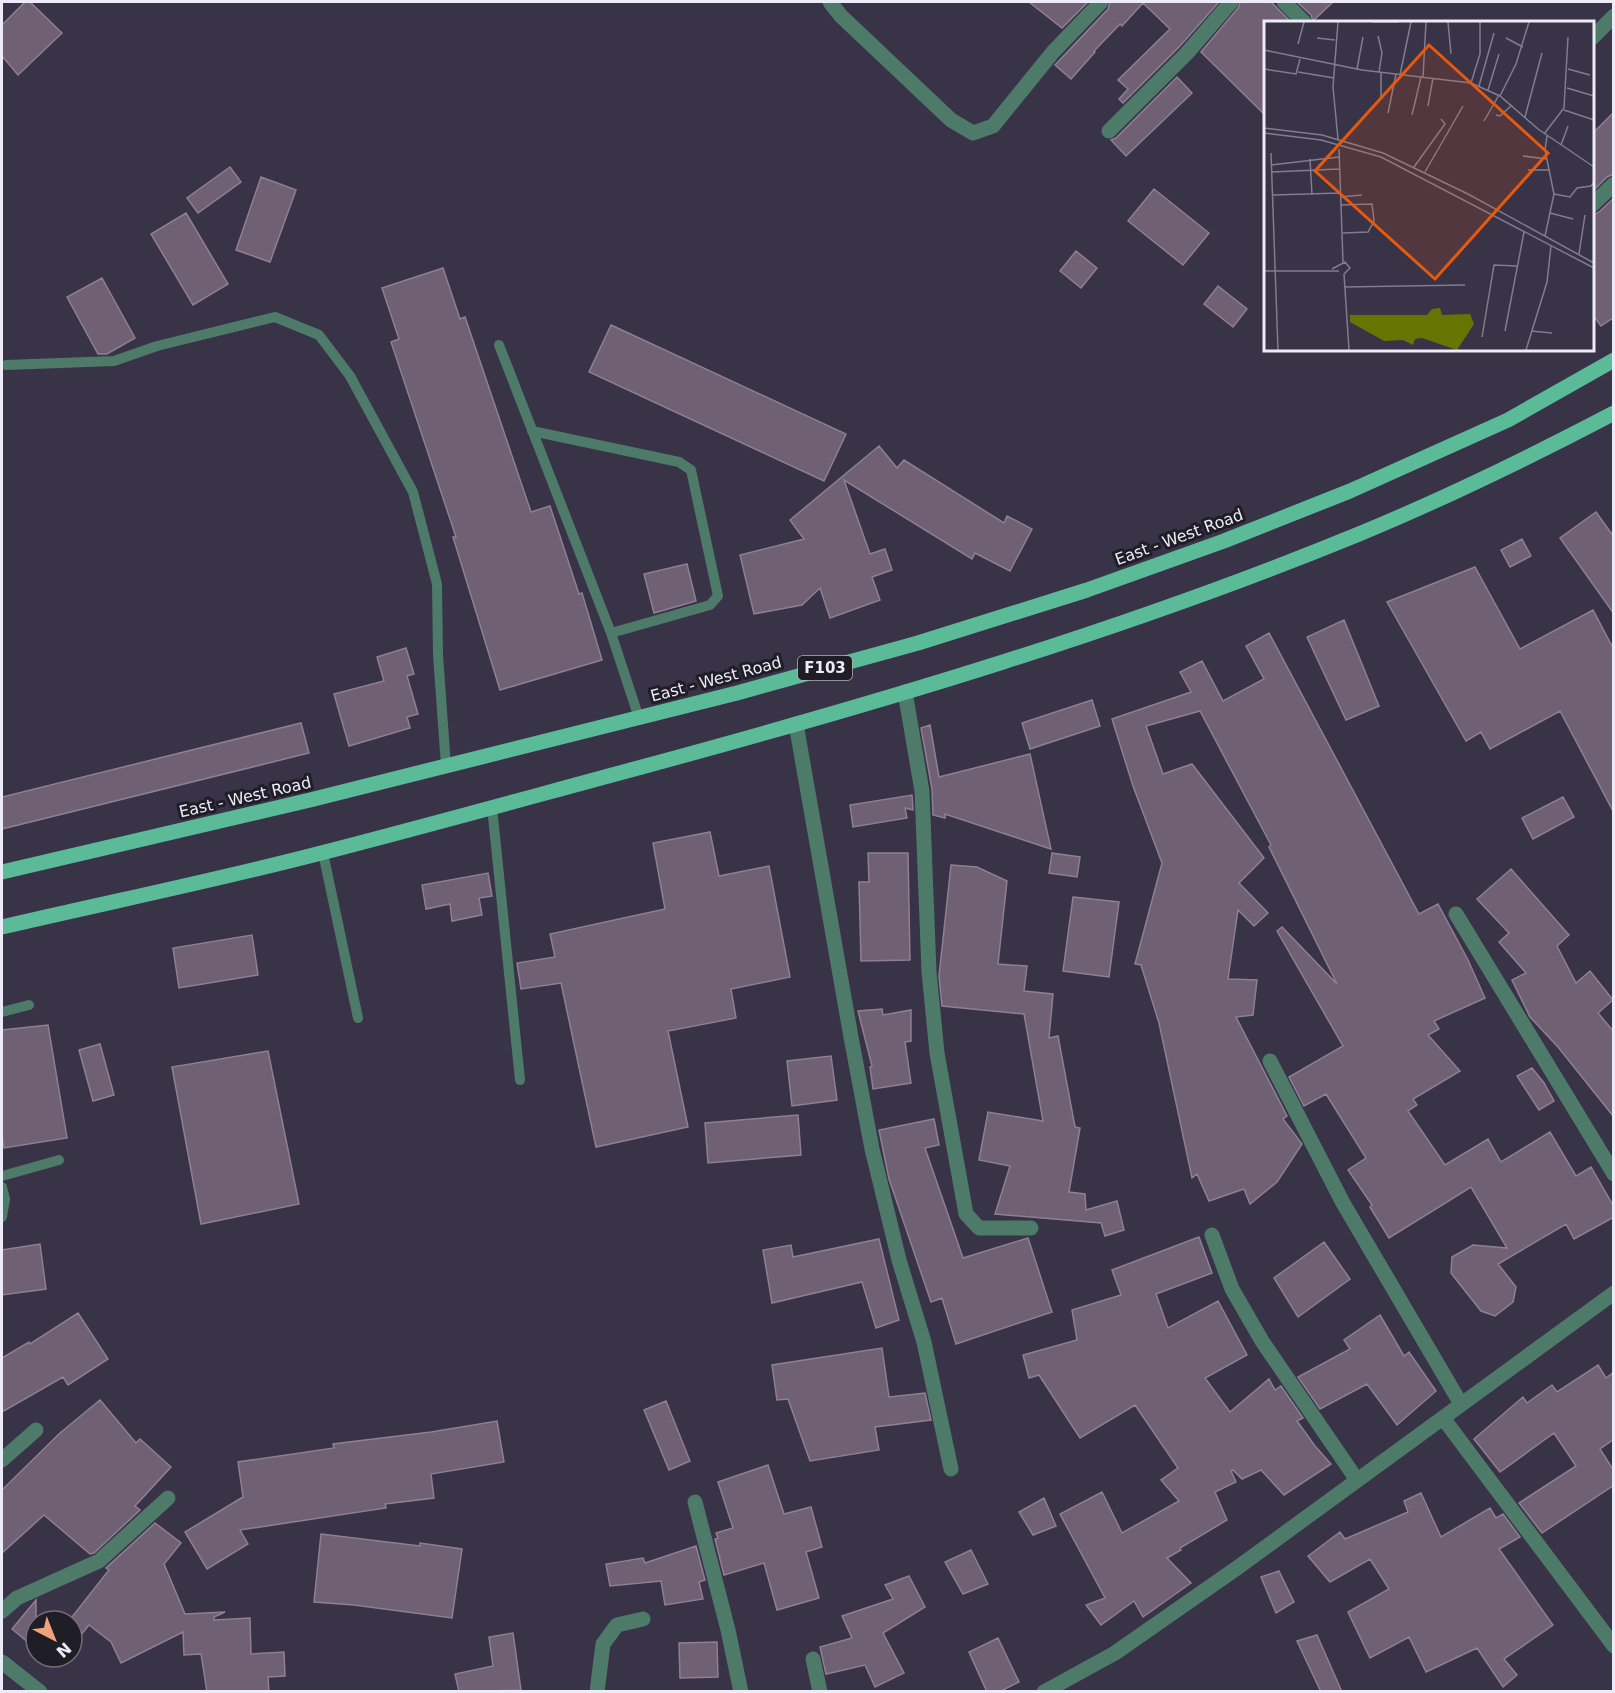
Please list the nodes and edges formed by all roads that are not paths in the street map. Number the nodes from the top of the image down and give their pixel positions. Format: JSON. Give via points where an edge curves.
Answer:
{"nodes":[{"id":1,"x":830,"y":2,"type":"edge"},
{"id":2,"x":1101,"y":2,"type":"edge"},
{"id":3,"x":1232,"y":2,"type":"edge"},
{"id":4,"x":1284,"y":2,"type":"edge"},
{"id":5,"x":1614,"y":16,"type":"edge"},
{"id":6,"x":1303,"y":21,"type":"edge"},
{"id":7,"x":1594,"y":37,"type":"edge"},
{"id":8,"x":1109,"y":131,"type":"dead end"},
{"id":9,"x":1614,"y":184,"type":"edge"},
{"id":10,"x":1594,"y":204,"type":"edge"},
{"id":11,"x":499,"y":345,"type":"dead end"},
{"id":12,"x":1614,"y":360,"type":"edge"},
{"id":13,"x":6,"y":365,"type":"dead end"},
{"id":14,"x":1614,"y":413,"type":"edge"},
{"id":15,"x":532,"y":431,"type":"junction"},
{"id":16,"x":611,"y":633,"type":"junction"},
{"id":17,"x":905,"y":692,"type":"junction"},
{"id":18,"x":639,"y":717,"type":"junction"},
{"id":19,"x":796,"y":724,"type":"junction"},
{"id":20,"x":446,"y":766,"type":"junction"},
{"id":21,"x":492,"y":807,"type":"junction"},
{"id":22,"x":323,"y":853,"type":"junction"},
{"id":23,"x":2,"y":872,"type":"edge"},
{"id":24,"x":1456,"y":914,"type":"dead end"},
{"id":25,"x":2,"y":927,"type":"edge"},
{"id":26,"x":29,"y":1005,"type":"dead end"},
{"id":27,"x":2,"y":1012,"type":"edge"},
{"id":28,"x":358,"y":1018,"type":"dead end"},
{"id":29,"x":1270,"y":1061,"type":"dead end"},
{"id":30,"x":520,"y":1080,"type":"dead end"},
{"id":31,"x":59,"y":1160,"type":"dead end"},
{"id":32,"x":1614,"y":1174,"type":"edge"},
{"id":33,"x":2,"y":1176,"type":"edge"},
{"id":34,"x":2,"y":1187,"type":"edge"},
{"id":35,"x":2,"y":1216,"type":"edge"},
{"id":36,"x":1031,"y":1228,"type":"dead end"},
{"id":37,"x":1212,"y":1235,"type":"dead end"},
{"id":38,"x":1614,"y":1293,"type":"edge"},
{"id":39,"x":1461,"y":1404,"type":"junction"},
{"id":40,"x":1443,"y":1418,"type":"junction"},
{"id":41,"x":36,"y":1430,"type":"dead end"},
{"id":42,"x":2,"y":1460,"type":"edge"},
{"id":43,"x":951,"y":1469,"type":"dead end"},
{"id":44,"x":1357,"y":1480,"type":"junction"},
{"id":45,"x":168,"y":1498,"type":"dead end"},
{"id":46,"x":694,"y":1502,"type":"dead end"},
{"id":47,"x":2,"y":1611,"type":"edge"},
{"id":48,"x":643,"y":1619,"type":"dead end"},
{"id":49,"x":1614,"y":1646,"type":"edge"},
{"id":50,"x":813,"y":1659,"type":"dead end"},
{"id":51,"x":2,"y":1662,"type":"edge"},
{"id":52,"x":40,"y":1692,"type":"edge"},
{"id":53,"x":597,"y":1692,"type":"edge"},
{"id":54,"x":741,"y":1692,"type":"edge"},
{"id":55,"x":820,"y":1692,"type":"edge"},
{"id":56,"x":1044,"y":1692,"type":"edge"}],
"edges":[{"from":1,"to":2,"type":"street","via":[[951,120],[973,133],[993,126],[1053,52]]},
{"from":3,"to":8,"type":"street"},
{"from":4,"to":6,"type":"street"},
{"from":5,"to":7,"type":"street"},
{"from":9,"to":10,"type":"street"},
{"from":11,"to":15,"type":"lane"},
{"from":12,"to":18,"type":"main road","name":"East - West Road","number":"F103","via":[[1508,420],[1350,490],[1214,544],[1087,590],[918,643]]},
{"from":13,"to":20,"type":"lane","via":[[114,361],[157,346],[275,317],[319,335],[350,376],[413,492],[437,584]]},
{"from":14,"to":17,"type":"main road","via":[[1523,461],[1235,583],[1096,633]]},
{"from":15,"to":16,"type":"lane"},
{"from":15,"to":16,"type":"lane","via":[[679,462],[691,470],[718,596],[710,605]]},
{"from":16,"to":18,"type":"lane"},
{"from":17,"to":19,"type":"main road"},
{"from":17,"to":36,"type":"street","via":[[922,791],[929,972],[937,1053],[966,1214],[979,1228]]},
{"from":18,"to":20,"type":"main road","name":"East - West Road","number":"F103"},
{"from":19,"to":21,"type":"main road"},
{"from":19,"to":43,"type":"street","via":[[872,1149],[924,1342]]},
{"from":20,"to":23,"type":"main road","name":"East - West Road","number":"F103"},
{"from":21,"to":22,"type":"main road"},
{"from":21,"to":30,"type":"lane"},
{"from":22,"to":25,"type":"main road"},
{"from":22,"to":28,"type":"lane"},
{"from":24,"to":32,"type":"street"},
{"from":26,"to":27,"type":"lane"},
{"from":29,"to":39,"type":"street","via":[[1343,1203]]},
{"from":31,"to":33,"type":"lane"},
{"from":34,"to":35,"type":"lane"},
{"from":37,"to":44,"type":"street","via":[[1232,1289],[1256,1331]]},
{"from":38,"to":39,"type":"street"},
{"from":39,"to":40,"type":"street"},
{"from":40,"to":44,"type":"street"},
{"from":40,"to":49,"type":"street"},
{"from":41,"to":42,"type":"street"},
{"from":44,"to":56,"type":"street","via":[[1114,1653]]},
{"from":45,"to":47,"type":"street","via":[[99,1561],[16,1598]]},
{"from":46,"to":54,"type":"street"},
{"from":48,"to":53,"type":"street","via":[[617,1625],[603,1644]]},
{"from":50,"to":55,"type":"street"},
{"from":51,"to":52,"type":"street"}]}
